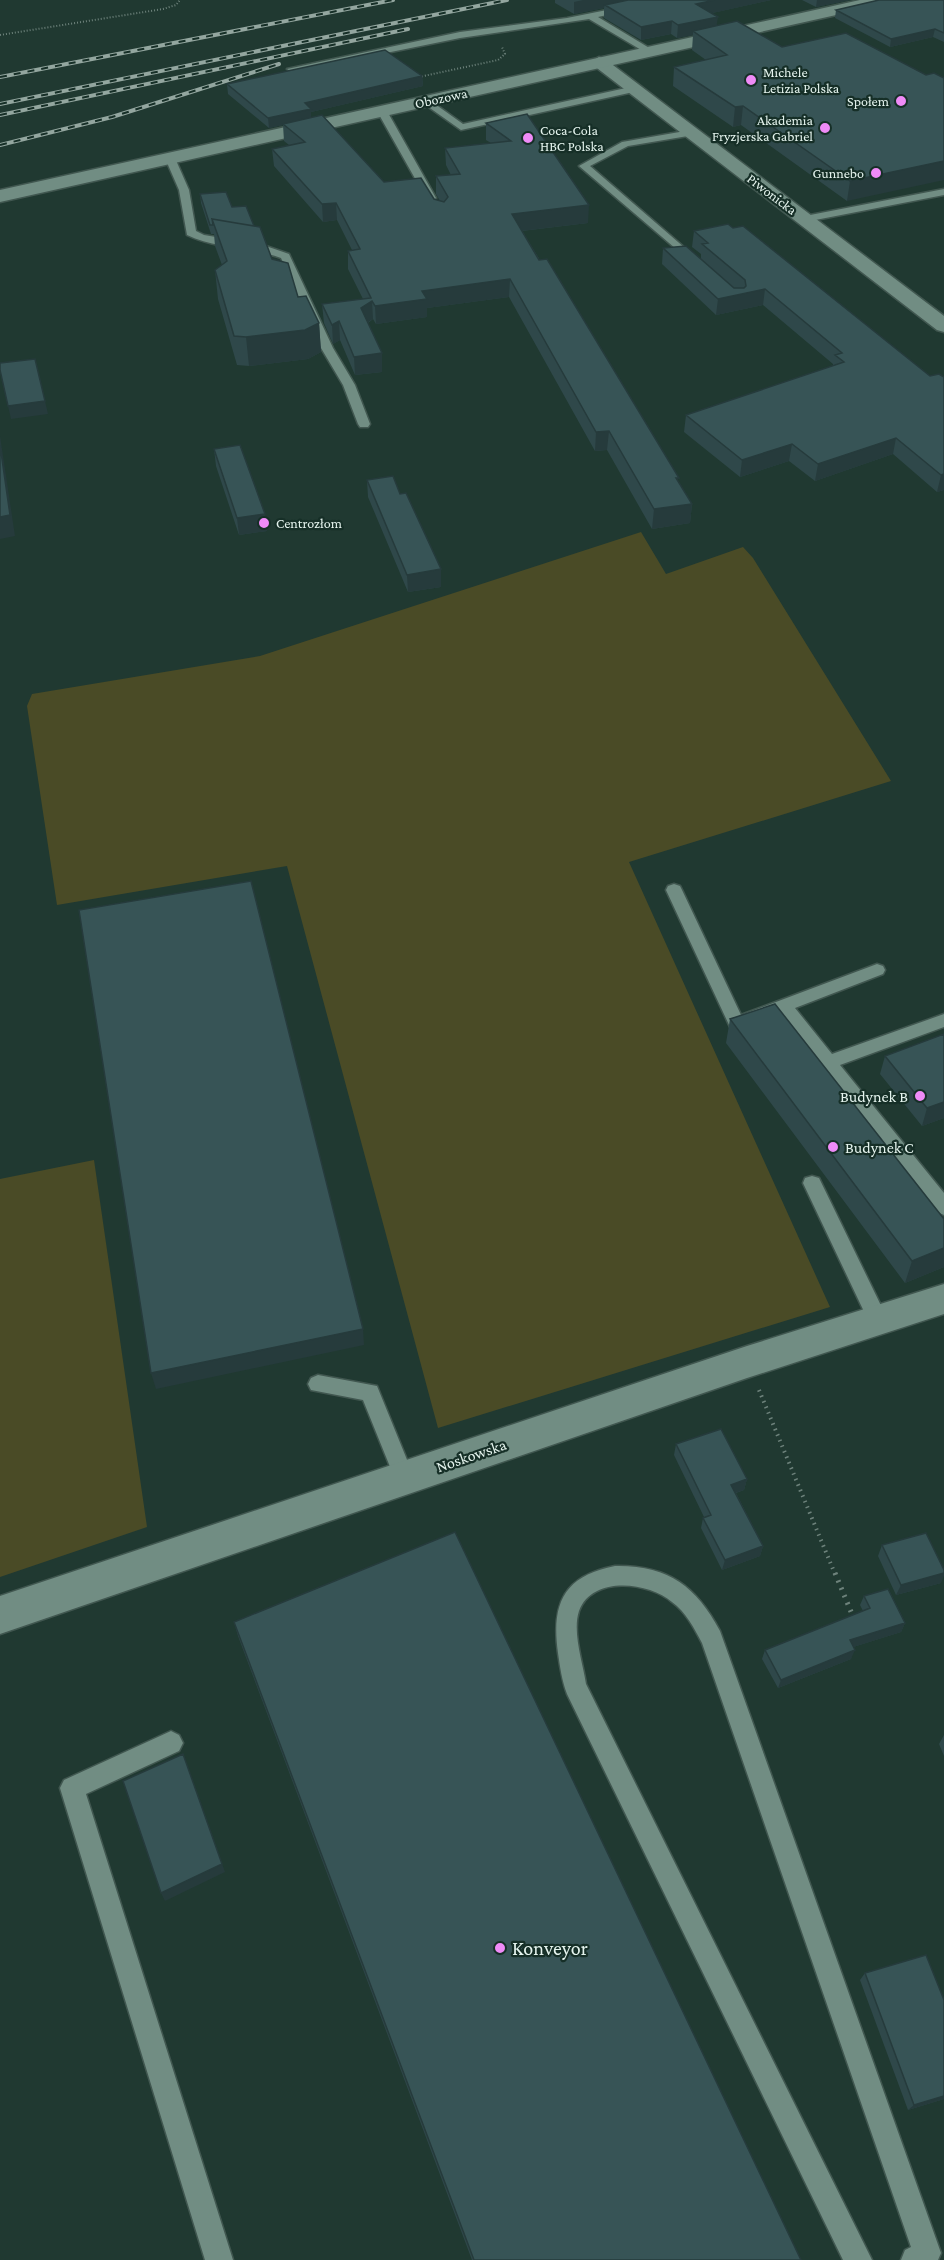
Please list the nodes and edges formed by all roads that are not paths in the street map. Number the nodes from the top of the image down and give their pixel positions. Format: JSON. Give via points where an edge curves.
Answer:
{"nodes":[{"id":1,"x":669,"y":0,"type":"edge"},
{"id":2,"x":881,"y":0,"type":"edge"},
{"id":3,"x":591,"y":17,"type":"junction"},
{"id":4,"x":648,"y":51,"type":"junction"},
{"id":5,"x":599,"y":62,"type":"junction"},
{"id":6,"x":292,"y":69,"type":"edge"},
{"id":7,"x":635,"y":89,"type":"junction"},
{"id":8,"x":425,"y":101,"type":"junction"},
{"id":9,"x":382,"y":111,"type":"junction"},
{"id":10,"x":692,"y":133,"type":"junction"},
{"id":11,"x":170,"y":158,"type":"junction"},
{"id":12,"x":944,"y":192,"type":"edge"},
{"id":13,"x":0,"y":196,"type":"edge"},
{"id":14,"x":435,"y":206,"type":"edge"},
{"id":15,"x":805,"y":219,"type":"junction"},
{"id":16,"x":702,"y":268,"type":"edge"},
{"id":17,"x":944,"y":326,"type":"edge"},
{"id":18,"x":364,"y":424,"type":"dead end"},
{"id":19,"x":674,"y":890,"type":"dead end"},
{"id":20,"x":877,"y":970,"type":"dead end"},
{"id":21,"x":783,"y":1005,"type":"junction"},
{"id":22,"x":944,"y":1020,"type":"edge"},
{"id":23,"x":829,"y":1062,"type":"junction"},
{"id":24,"x":812,"y":1183,"type":"dead end"},
{"id":25,"x":944,"y":1207,"type":"edge"},
{"id":26,"x":944,"y":1299,"type":"edge"},
{"id":27,"x":879,"y":1320,"type":"junction"},
{"id":28,"x":318,"y":1384,"type":"dead end"},
{"id":29,"x":404,"y":1477,"type":"junction"},
{"id":30,"x":0,"y":1615,"type":"edge"},
{"id":31,"x":171,"y":1743,"type":"dead end"},
{"id":32,"x":219,"y":2260,"type":"edge"},
{"id":33,"x":858,"y":2260,"type":"edge"},
{"id":34,"x":915,"y":2260,"type":"edge"}],
"edges":[{"from":1,"to":3,"type":"lane"},
{"from":2,"to":4,"type":"street","name":"Obozowa"},
{"from":3,"to":4,"type":"lane"},
{"from":3,"to":6,"type":"lane","via":[[486,31]]},
{"from":4,"to":5,"type":"street","name":"Obozowa"},
{"from":5,"to":7,"type":"street","name":"Piwonicka"},
{"from":5,"to":8,"type":"street","name":"Obozowa"},
{"from":7,"to":8,"type":"lane","via":[[461,128]]},
{"from":7,"to":10,"type":"street","name":"Piwonicka"},
{"from":8,"to":9,"type":"street","name":"Obozowa"},
{"from":9,"to":11,"type":"street","name":"Obozowa"},
{"from":9,"to":14,"type":"lane"},
{"from":10,"to":15,"type":"street","name":"Piwonicka"},
{"from":10,"to":16,"type":"lane","via":[[626,144],[584,166]]},
{"from":11,"to":13,"type":"street","name":"Obozowa"},
{"from":11,"to":18,"type":"lane","via":[[184,190],[191,233],[272,250],[288,261]]},
{"from":12,"to":15,"type":"lane"},
{"from":15,"to":17,"type":"street","name":"Piwonicka"},
{"from":19,"to":21,"type":"lane","via":[[736,1023]]},
{"from":20,"to":21,"type":"lane"},
{"from":21,"to":23,"type":"lane"},
{"from":22,"to":23,"type":"lane"},
{"from":23,"to":25,"type":"lane"},
{"from":24,"to":27,"type":"lane"},
{"from":26,"to":27,"type":"street","name":"Noskowska"},
{"from":27,"to":29,"type":"street","name":"Noskowska"},
{"from":28,"to":29,"type":"lane","via":[[370,1392]]},
{"from":29,"to":30,"type":"street","name":"Noskowska"},
{"from":31,"to":32,"type":"lane","via":[[72,1788]]},
{"from":33,"to":34,"type":"lane","via":[[574,1686],[567,1624],[570,1608],[594,1582],[612,1575],[656,1580],[674,1590],[690,1603],[712,1640],[927,2253]]}]}
